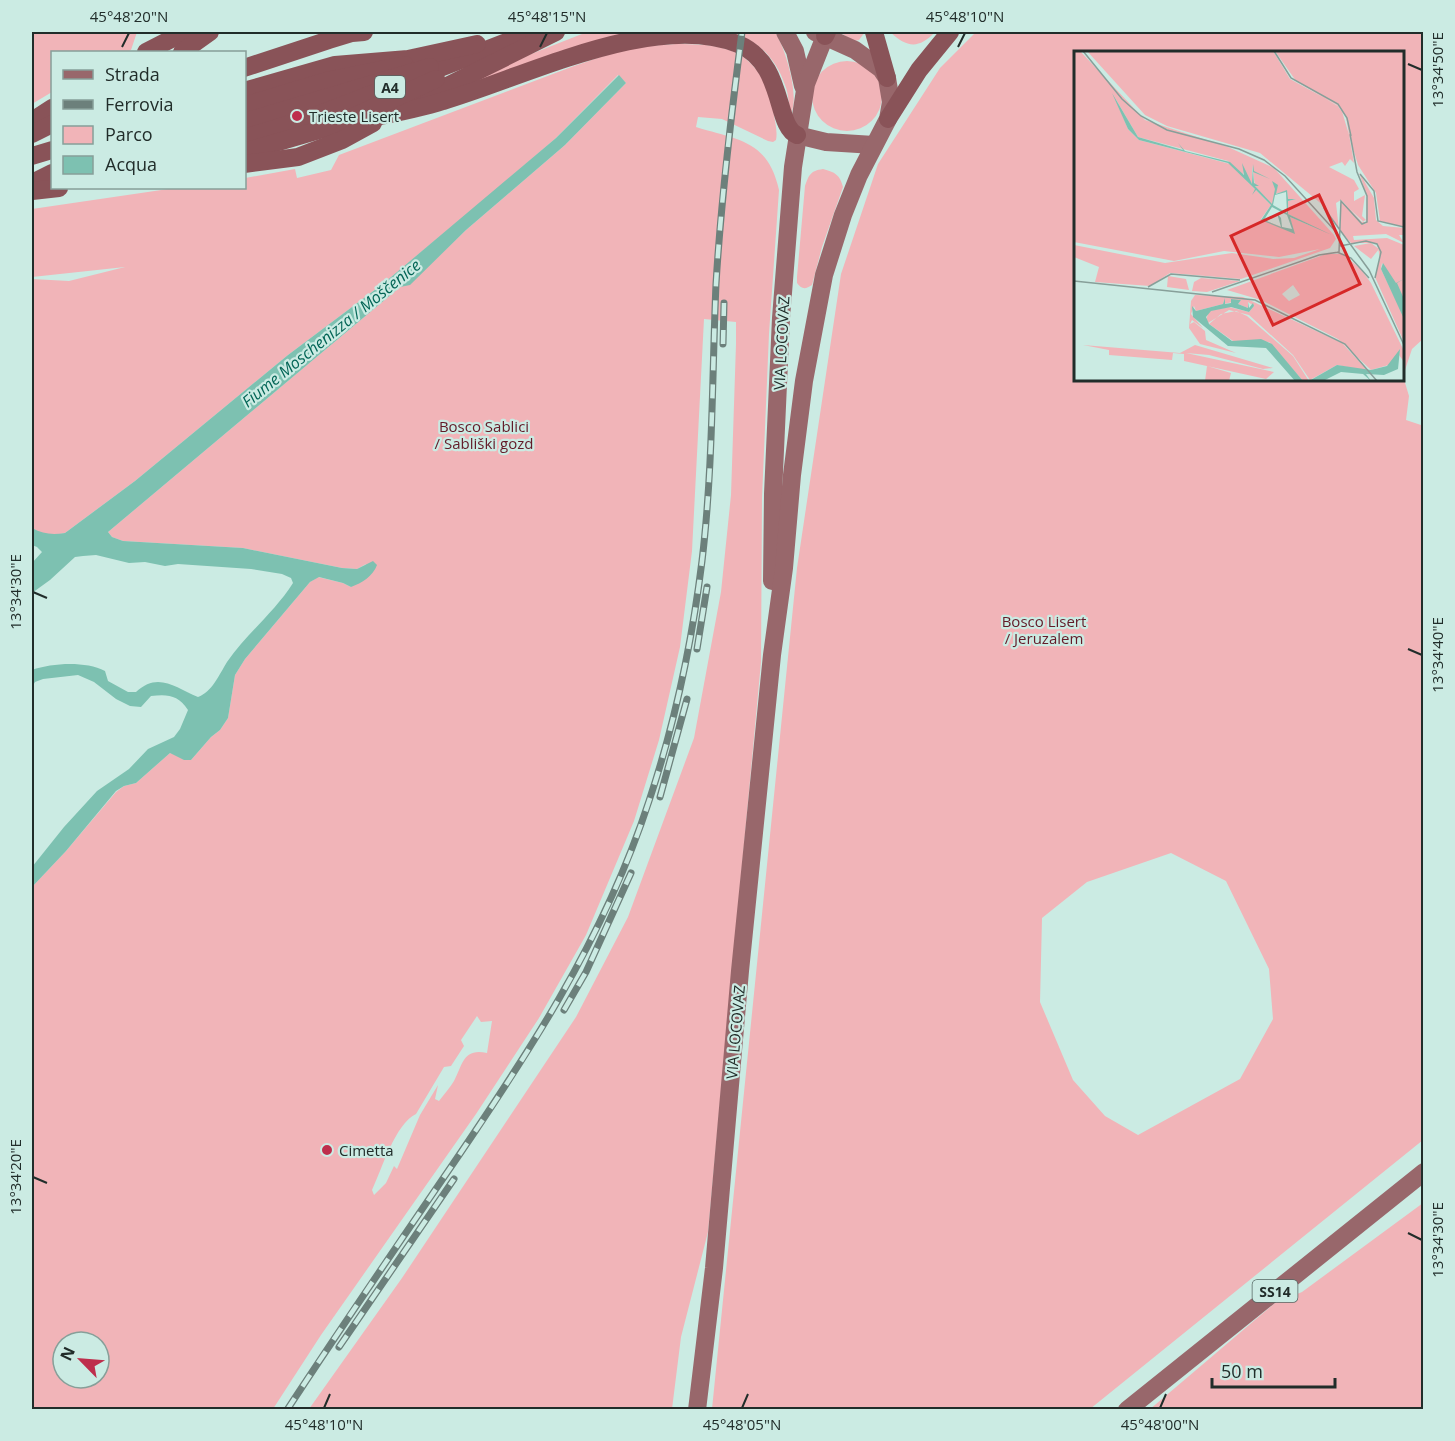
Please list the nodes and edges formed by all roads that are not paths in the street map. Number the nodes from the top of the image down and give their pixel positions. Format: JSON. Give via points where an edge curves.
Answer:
{"nodes":[{"id":1,"x":184,"y":32,"type":"edge"},
{"id":2,"x":201,"y":32,"type":"edge"},
{"id":3,"x":210,"y":32,"type":"edge"},
{"id":4,"x":218,"y":32,"type":"edge"},
{"id":5,"x":331,"y":32,"type":"edge"},
{"id":6,"x":364,"y":32,"type":"edge"},
{"id":7,"x":517,"y":32,"type":"edge"},
{"id":8,"x":523,"y":32,"type":"edge"},
{"id":9,"x":532,"y":32,"type":"edge"},
{"id":10,"x":545,"y":32,"type":"edge"},
{"id":11,"x":556,"y":32,"type":"edge"},
{"id":12,"x":785,"y":32,"type":"edge"},
{"id":13,"x":874,"y":32,"type":"edge"},
{"id":14,"x":950,"y":32,"type":"edge"},
{"id":15,"x":822,"y":33,"type":"edge"},
{"id":16,"x":308,"y":47,"type":"junction"},
{"id":17,"x":148,"y":51,"type":"edge"},
{"id":18,"x":172,"y":51,"type":"edge"},
{"id":19,"x":183,"y":51,"type":"edge"},
{"id":20,"x":194,"y":51,"type":"edge"},
{"id":21,"x":246,"y":67,"type":"edge"},
{"id":22,"x":887,"y":78,"type":"junction"},
{"id":23,"x":246,"y":90,"type":"edge"},
{"id":24,"x":803,"y":96,"type":"junction"},
{"id":25,"x":246,"y":105,"type":"edge"},
{"id":26,"x":51,"y":109,"type":"edge"},
{"id":27,"x":395,"y":112,"type":"junction"},
{"id":28,"x":888,"y":119,"type":"junction"},
{"id":29,"x":32,"y":121,"type":"edge"},
{"id":30,"x":246,"y":121,"type":"edge"},
{"id":31,"x":51,"y":124,"type":"edge"},
{"id":32,"x":336,"y":125,"type":"junction"},
{"id":33,"x":32,"y":134,"type":"edge"},
{"id":34,"x":797,"y":135,"type":"junction"},
{"id":35,"x":51,"y":137,"type":"edge"},
{"id":36,"x":246,"y":137,"type":"edge"},
{"id":37,"x":32,"y":145,"type":"edge"},
{"id":38,"x":874,"y":145,"type":"junction"},
{"id":39,"x":51,"y":150,"type":"edge"},
{"id":40,"x":246,"y":151,"type":"edge"},
{"id":41,"x":32,"y":156,"type":"edge"},
{"id":42,"x":246,"y":164,"type":"edge"},
{"id":43,"x":51,"y":180,"type":"edge"},
{"id":44,"x":32,"y":187,"type":"edge"},
{"id":45,"x":51,"y":188,"type":"edge"},
{"id":46,"x":772,"y":655,"type":"junction"},
{"id":47,"x":1424,"y":1172,"type":"edge"},
{"id":48,"x":697,"y":1410,"type":"edge"},
{"id":49,"x":1127,"y":1410,"type":"edge"}],
"edges":[{"from":1,"to":17,"type":"highway"},
{"from":2,"to":18,"type":"highway"},
{"from":3,"to":19,"type":"highway"},
{"from":4,"to":20,"type":"highway"},
{"from":5,"to":16,"type":"highway"},
{"from":6,"to":16,"type":"highway"},
{"from":7,"to":23,"type":"highway","number":"A4","via":[[408,59],[335,64]]},
{"from":8,"to":25,"type":"highway","number":"A4","via":[[436,58],[326,81]]},
{"from":9,"to":30,"type":"highway","number":"A4","via":[[408,75]]},
{"from":9,"to":36,"type":"highway","number":"A4","via":[[310,118]]},
{"from":10,"to":32,"type":"highway","number":"A4"},
{"from":11,"to":27,"type":"highway","number":"A4"},
{"from":12,"to":24,"type":"main road","via":[[801,70]]},
{"from":13,"to":22,"type":"highway"},
{"from":14,"to":28,"type":"highway","via":[[919,70]]},
{"from":15,"to":22,"type":"main road","via":[[864,56]]},
{"from":15,"to":24,"type":"main road","name":"VIA LOCOVAZ"},
{"from":16,"to":21,"type":"highway"},
{"from":22,"to":28,"type":"main road","name":"VIA LOCOVAZ","via":[[891,102]]},
{"from":24,"to":34,"type":"main road","name":"VIA LOCOVAZ"},
{"from":26,"to":29,"type":"highway"},
{"from":27,"to":32,"type":"highway"},
{"from":27,"to":34,"type":"highway","via":[[441,102],[615,45],[684,34],[726,39],[752,52],[769,71],[786,125]]},
{"from":27,"to":42,"type":"highway","number":"A4","via":[[342,140],[298,157]]},
{"from":28,"to":38,"type":"main road","name":"VIA LOCOVAZ"},
{"from":31,"to":33,"type":"highway"},
{"from":32,"to":40,"type":"highway","number":"A4"},
{"from":34,"to":38,"type":"main road","via":[[826,142]]},
{"from":34,"to":46,"type":"main road","name":"VIA LOCOVAZ","via":[[781,318],[773,494]]},
{"from":35,"to":37,"type":"highway"},
{"from":38,"to":46,"type":"main road","name":"VIA LOCOVAZ","via":[[843,214],[824,276],[804,381]]},
{"from":39,"to":41,"type":"highway"},
{"from":43,"to":44,"type":"highway"},
{"from":44,"to":45,"type":"highway"},
{"from":46,"to":48,"type":"main road","name":"VIA LOCOVAZ"},
{"from":47,"to":49,"type":"main road","number":"SS14"}]}
